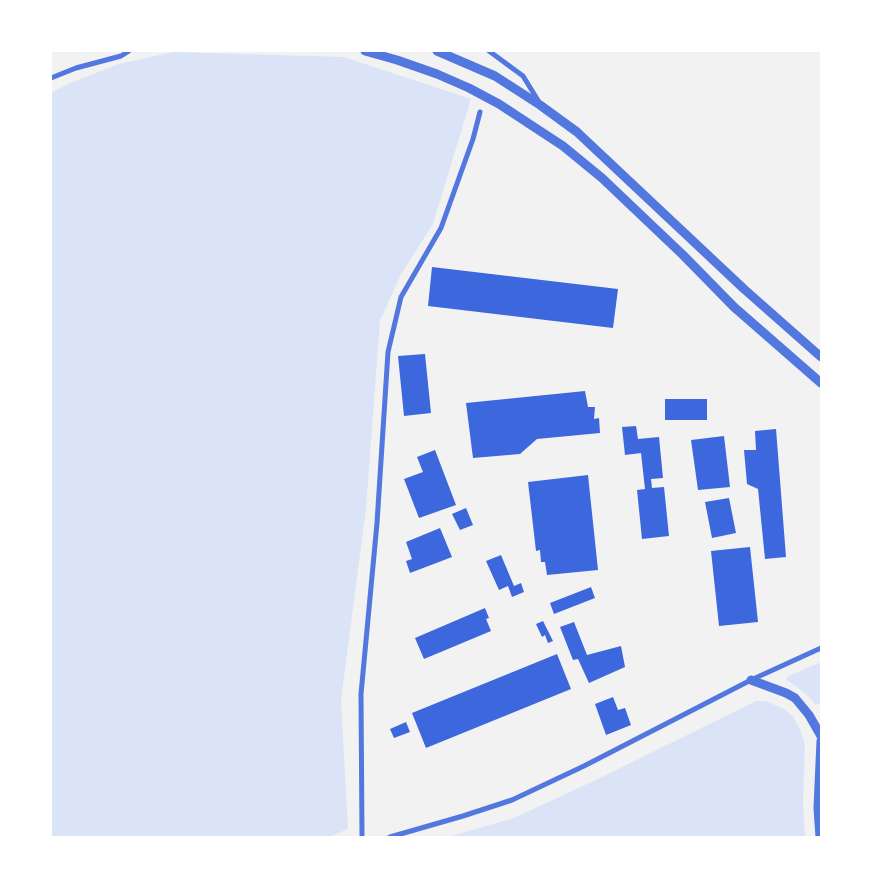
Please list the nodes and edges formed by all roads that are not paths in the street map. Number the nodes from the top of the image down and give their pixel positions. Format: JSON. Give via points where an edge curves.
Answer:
{"nodes":[{"id":1,"x":128,"y":51,"type":"edge"},
{"id":2,"x":365,"y":51,"type":"edge"},
{"id":3,"x":437,"y":51,"type":"edge"},
{"id":4,"x":488,"y":51,"type":"edge"},
{"id":5,"x":51,"y":78,"type":"edge"},
{"id":6,"x":540,"y":104,"type":"junction"},
{"id":7,"x":480,"y":112,"type":"dead end"},
{"id":8,"x":821,"y":357,"type":"edge"},
{"id":9,"x":821,"y":384,"type":"edge"},
{"id":10,"x":821,"y":648,"type":"edge"},
{"id":11,"x":751,"y":680,"type":"junction"},
{"id":12,"x":821,"y":736,"type":"edge"},
{"id":13,"x":821,"y":741,"type":"edge"},
{"id":14,"x":362,"y":837,"type":"edge"},
{"id":15,"x":390,"y":837,"type":"edge"},
{"id":16,"x":820,"y":837,"type":"edge"}],
"edges":[{"from":1,"to":5,"type":"street"},
{"from":2,"to":9,"type":"street","via":[[437,74],[468,88],[506,108],[563,146],[602,178],[734,308]]},
{"from":3,"to":6,"type":"street","via":[[495,76]]},
{"from":4,"to":6,"type":"street","via":[[522,76]]},
{"from":6,"to":8,"type":"street","via":[[606,157],[744,289]]},
{"from":7,"to":14,"type":"street","via":[[441,228],[401,297],[388,352],[361,694]]},
{"from":10,"to":11,"type":"street"},
{"from":11,"to":12,"type":"street","via":[[795,698],[809,714]]},
{"from":11,"to":15,"type":"street","via":[[512,800]]},
{"from":13,"to":16,"type":"street"}]}
